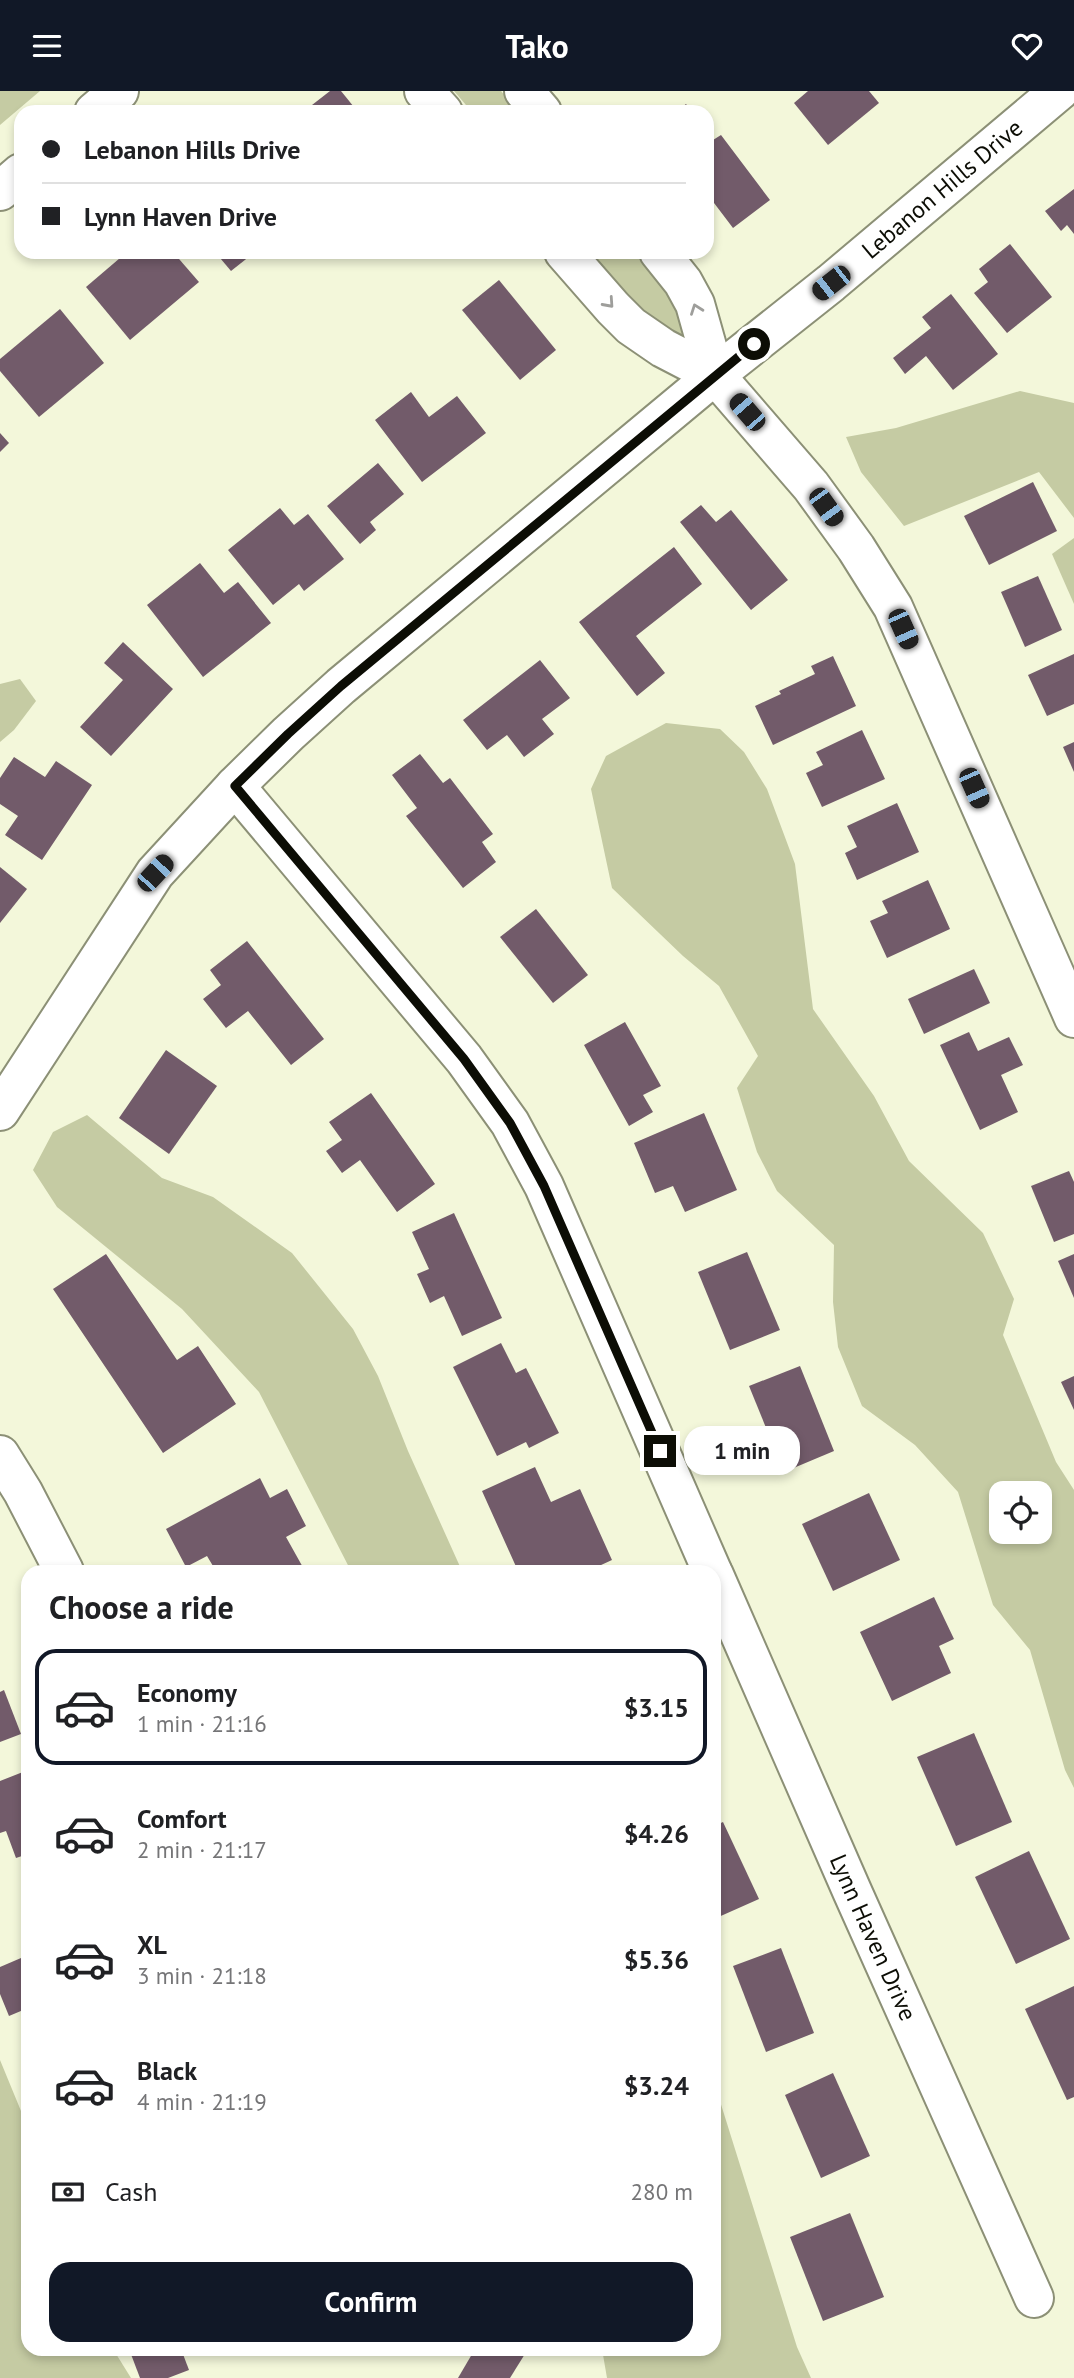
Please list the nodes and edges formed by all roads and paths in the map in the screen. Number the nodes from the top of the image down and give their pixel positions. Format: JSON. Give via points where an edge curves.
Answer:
{"nodes":[{"id":1,"x":119,"y":91,"type":"edge"},
{"id":2,"x":425,"y":91,"type":"edge"},
{"id":3,"x":524,"y":91,"type":"edge"},
{"id":4,"x":1059,"y":91,"type":"edge"},
{"id":5,"x":102,"y":105,"type":"edge"},
{"id":6,"x":437,"y":105,"type":"edge"},
{"id":7,"x":536,"y":105,"type":"edge"},
{"id":8,"x":14,"y":179,"type":"edge"},
{"id":9,"x":0,"y":191,"type":"edge"},
{"id":10,"x":570,"y":259,"type":"edge"},
{"id":11,"x":664,"y":259,"type":"edge"},
{"id":12,"x":715,"y":375,"type":"junction"},
{"id":13,"x":235,"y":786,"type":"junction"},
{"id":14,"x":1074,"y":1018,"type":"edge"},
{"id":15,"x":0,"y":1111,"type":"edge"},
{"id":16,"x":0,"y":1455,"type":"edge"},
{"id":17,"x":61,"y":1565,"type":"edge"},
{"id":18,"x":710,"y":1565,"type":"edge"},
{"id":19,"x":721,"y":1591,"type":"edge"},
{"id":20,"x":1034,"y":2298,"type":"dead end"}],
"edges":[{"from":1,"to":5,"type":"street"},
{"from":2,"to":6,"type":"street"},
{"from":3,"to":7,"type":"street"},
{"from":4,"to":12,"type":"street","name":"Lebanon Hills Drive"},
{"from":8,"to":9,"type":"street"},
{"from":10,"to":12,"type":"street","one_way":true,"via":[[631,326]]},
{"from":12,"to":11,"type":"street","one_way":true,"via":[[695,305]]},
{"from":12,"to":13,"type":"street","name":"Lebanon Hills Drive","via":[[341,686]]},
{"from":12,"to":14,"type":"street","via":[[811,486],[893,607]]},
{"from":13,"to":15,"type":"street","name":"Lebanon Hills Drive","via":[[155,873]]},
{"from":13,"to":18,"type":"street","name":"Lynn Haven Drive","via":[[464,1059],[510,1123],[544,1186]]},
{"from":16,"to":17,"type":"street"},
{"from":19,"to":20,"type":"street","name":"Lynn Haven Drive"}]}
